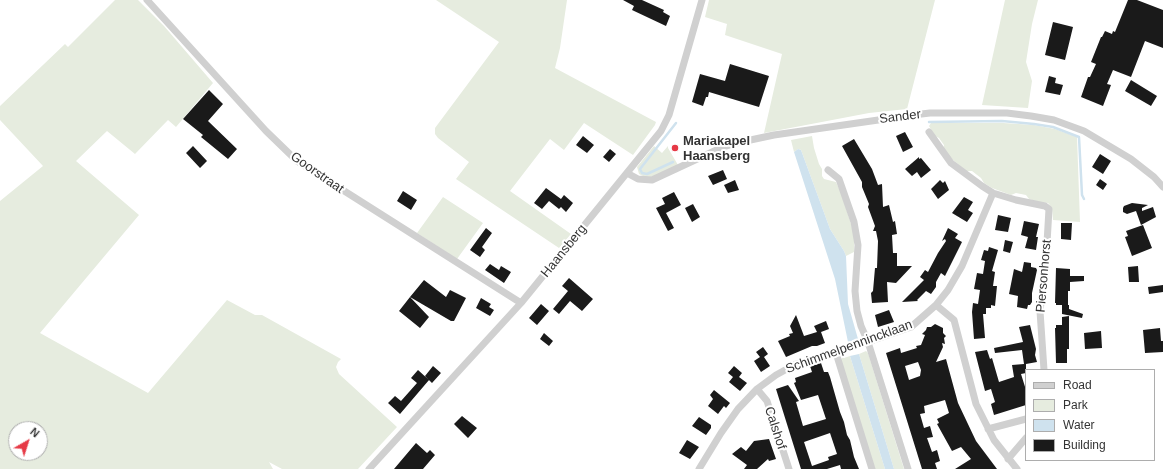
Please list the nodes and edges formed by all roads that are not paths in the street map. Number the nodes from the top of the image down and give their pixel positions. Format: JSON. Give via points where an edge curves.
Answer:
{"nodes":[{"id":1,"x":147,"y":0,"type":"edge"},
{"id":2,"x":702,"y":0,"type":"edge"},
{"id":3,"x":929,"y":132,"type":"dead end"},
{"id":4,"x":828,"y":170,"type":"dead end"},
{"id":5,"x":627,"y":173,"type":"junction"},
{"id":6,"x":1163,"y":187,"type":"edge"},
{"id":7,"x":993,"y":193,"type":"junction"},
{"id":8,"x":521,"y":303,"type":"junction"},
{"id":9,"x":936,"y":305,"type":"junction"},
{"id":10,"x":868,"y":342,"type":"junction"},
{"id":11,"x":836,"y":353,"type":"junction"},
{"id":12,"x":1044,"y":369,"type":"edge"},
{"id":13,"x":757,"y":389,"type":"junction"},
{"id":14,"x":1025,"y":419,"type":"edge"},
{"id":15,"x":988,"y":429,"type":"junction"},
{"id":16,"x":1025,"y":439,"type":"edge"},
{"id":17,"x":1008,"y":459,"type":"junction"},
{"id":18,"x":369,"y":469,"type":"edge"},
{"id":19,"x":699,"y":469,"type":"edge"},
{"id":20,"x":789,"y":469,"type":"edge"},
{"id":21,"x":872,"y":469,"type":"edge"},
{"id":22,"x":908,"y":469,"type":"edge"},
{"id":23,"x":1017,"y":469,"type":"edge"}],
"edges":[{"from":1,"to":8,"type":"street","name":"Goorstraat","via":[[266,131],[297,161]]},
{"from":2,"to":5,"type":"street","name":"Haansberg","via":[[667,120]]},
{"from":3,"to":7,"type":"street","via":[[951,163]]},
{"from":4,"to":10,"type":"street","via":[[839,179],[857,233],[855,297],[861,326]]},
{"from":5,"to":6,"type":"street","name":"Sander","via":[[638,179],[652,180],[723,147],[781,134],[930,113],[1007,113],[1054,120],[1084,131],[1131,159]]},
{"from":5,"to":8,"type":"street","name":"Haansberg"},
{"from":7,"to":9,"type":"street","name":"Schimmelpennincklaan","via":[[962,266]]},
{"from":7,"to":12,"type":"street","name":"Piersonhorst","via":[[1047,207],[1049,210],[1040,311]]},
{"from":8,"to":18,"type":"street","name":"Haansberg"},
{"from":9,"to":10,"type":"street","name":"Schimmelpennincklaan","via":[[911,327]]},
{"from":9,"to":15,"type":"street","via":[[954,320],[976,404]]},
{"from":10,"to":11,"type":"street","name":"Schimmelpennincklaan"},
{"from":10,"to":22,"type":"street"},
{"from":11,"to":13,"type":"street","name":"Schimmelpennincklaan","via":[[796,364],[776,374]]},
{"from":11,"to":21,"type":"street"},
{"from":13,"to":19,"type":"street","name":"Schimmelpennincklaan","via":[[730,420]]},
{"from":13,"to":20,"type":"street","name":"Calshof","via":[[767,401]]},
{"from":14,"to":15,"type":"street"},
{"from":15,"to":17,"type":"street"},
{"from":16,"to":17,"type":"street"},
{"from":17,"to":23,"type":"street"}]}
